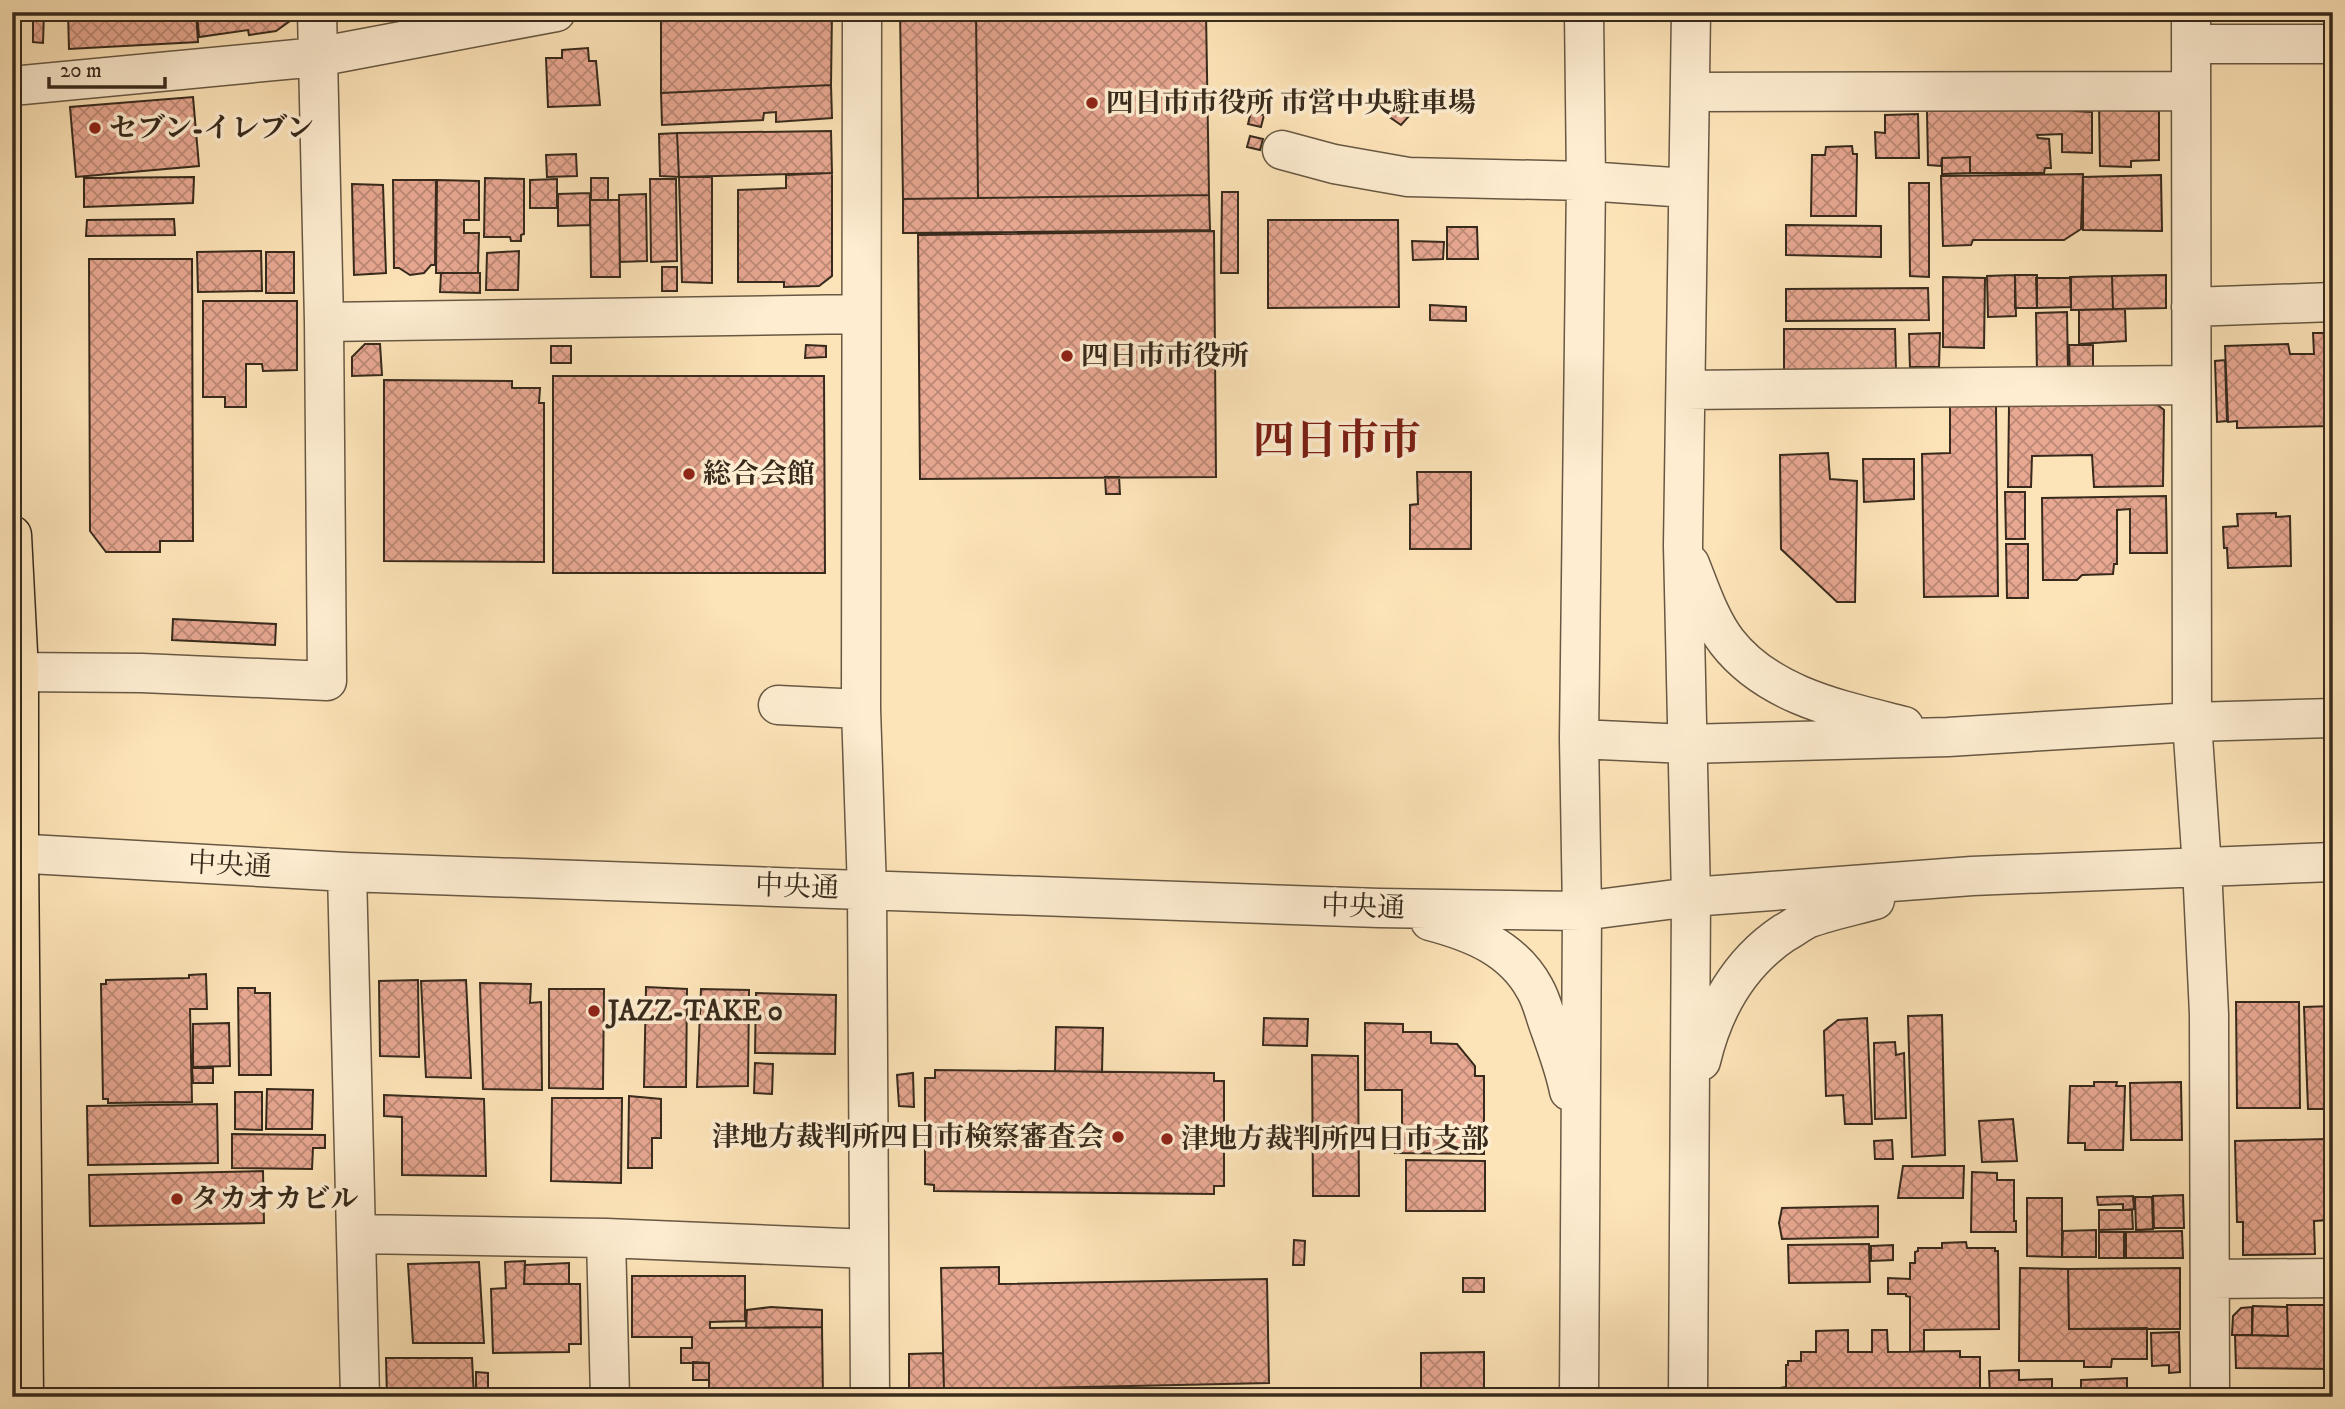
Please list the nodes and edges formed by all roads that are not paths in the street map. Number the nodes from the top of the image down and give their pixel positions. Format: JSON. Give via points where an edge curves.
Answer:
{"nodes":[{"id":1,"x":317,"y":12,"type":"edge"},
{"id":2,"x":556,"y":12,"type":"edge"},
{"id":3,"x":862,"y":12,"type":"edge"},
{"id":4,"x":1584,"y":12,"type":"edge"},
{"id":5,"x":1690,"y":12,"type":"edge"},
{"id":6,"x":2191,"y":28,"type":"edge"},
{"id":7,"x":2333,"y":44,"type":"edge"},
{"id":8,"x":317,"y":57,"type":"junction"},
{"id":9,"x":12,"y":86,"type":"edge"},
{"id":10,"x":2191,"y":91,"type":"junction"},
{"id":11,"x":1691,"y":92,"type":"junction"},
{"id":12,"x":1282,"y":150,"type":"dead end"},
{"id":13,"x":1586,"y":181,"type":"junction"},
{"id":14,"x":1688,"y":188,"type":"junction"},
{"id":15,"x":2333,"y":302,"type":"edge"},
{"id":16,"x":2191,"y":306,"type":"junction"},
{"id":17,"x":860,"y":314,"type":"junction"},
{"id":18,"x":324,"y":322,"type":"junction"},
{"id":19,"x":2189,"y":385,"type":"junction"},
{"id":20,"x":1686,"y":390,"type":"junction"},
{"id":21,"x":12,"y":535,"type":"edge"},
{"id":22,"x":1683,"y":546,"type":"junction"},
{"id":23,"x":16,"y":672,"type":"edge"},
{"id":24,"x":778,"y":705,"type":"dead end"},
{"id":25,"x":861,"y":709,"type":"junction"},
{"id":26,"x":2333,"y":718,"type":"edge"},
{"id":27,"x":2192,"y":722,"type":"junction"},
{"id":28,"x":1948,"y":737,"type":"junction"},
{"id":29,"x":1579,"y":739,"type":"junction"},
{"id":30,"x":1686,"y":744,"type":"junction"},
{"id":31,"x":15,"y":853,"type":"edge"},
{"id":32,"x":2333,"y":862,"type":"edge"},
{"id":33,"x":2202,"y":867,"type":"junction"},
{"id":34,"x":347,"y":872,"type":"junction"},
{"id":35,"x":1972,"y":876,"type":"junction"},
{"id":36,"x":867,"y":890,"type":"junction"},
{"id":37,"x":1691,"y":897,"type":"junction"},
{"id":38,"x":1379,"y":908,"type":"junction"},
{"id":39,"x":1582,"y":911,"type":"junction"},
{"id":40,"x":1689,"y":1116,"type":"junction"},
{"id":41,"x":1580,"y":1166,"type":"junction"},
{"id":42,"x":357,"y":1234,"type":"junction"},
{"id":43,"x":606,"y":1238,"type":"junction"},
{"id":44,"x":869,"y":1249,"type":"junction"},
{"id":45,"x":2333,"y":1278,"type":"edge"},
{"id":46,"x":2210,"y":1279,"type":"junction"},
{"id":47,"x":24,"y":1397,"type":"edge"},
{"id":48,"x":360,"y":1397,"type":"edge"},
{"id":49,"x":610,"y":1397,"type":"edge"},
{"id":50,"x":870,"y":1397,"type":"edge"},
{"id":51,"x":1578,"y":1397,"type":"edge"},
{"id":52,"x":1688,"y":1397,"type":"edge"},
{"id":53,"x":2210,"y":1397,"type":"edge"}],
"edges":[{"from":1,"to":8,"type":"street"},
{"from":2,"to":8,"type":"street"},
{"from":3,"to":17,"type":"street"},
{"from":4,"to":13,"type":"street"},
{"from":5,"to":11,"type":"street"},
{"from":6,"to":7,"type":"street"},
{"from":6,"to":10,"type":"street"},
{"from":8,"to":9,"type":"street"},
{"from":8,"to":18,"type":"street"},
{"from":10,"to":11,"type":"street"},
{"from":10,"to":16,"type":"street"},
{"from":11,"to":14,"type":"street"},
{"from":12,"to":13,"type":"street","via":[[1408,177]]},
{"from":13,"to":14,"type":"street"},
{"from":13,"to":29,"type":"street"},
{"from":14,"to":20,"type":"street"},
{"from":15,"to":16,"type":"street"},
{"from":16,"to":19,"type":"street"},
{"from":17,"to":18,"type":"street"},
{"from":17,"to":25,"type":"street"},
{"from":18,"to":23,"type":"street","via":[[327,681]]},
{"from":19,"to":20,"type":"street"},
{"from":19,"to":27,"type":"street"},
{"from":20,"to":22,"type":"street"},
{"from":21,"to":23,"type":"highway"},
{"from":22,"to":28,"type":"street","via":[[1726,641],[1755,670],[1798,694],[1840,709]]},
{"from":22,"to":30,"type":"street"},
{"from":23,"to":31,"type":"highway"},
{"from":24,"to":25,"type":"street"},
{"from":25,"to":36,"type":"street"},
{"from":26,"to":27,"type":"street"},
{"from":27,"to":28,"type":"street"},
{"from":27,"to":33,"type":"street"},
{"from":28,"to":30,"type":"street"},
{"from":29,"to":30,"type":"street"},
{"from":29,"to":39,"type":"street"},
{"from":30,"to":37,"type":"street"},
{"from":31,"to":34,"type":"street","name":"中央通"},
{"from":31,"to":47,"type":"highway"},
{"from":32,"to":33,"type":"street"},
{"from":33,"to":35,"type":"street"},
{"from":33,"to":46,"type":"street","via":[[2209,1014]]},
{"from":34,"to":36,"type":"street","name":"中央通"},
{"from":34,"to":42,"type":"street"},
{"from":35,"to":37,"type":"street","name":"中央通"},
{"from":35,"to":40,"type":"street","via":[[1805,920],[1774,940],[1748,964],[1721,1002],[1707,1033]]},
{"from":36,"to":38,"type":"street","name":"中央通"},
{"from":36,"to":44,"type":"street"},
{"from":37,"to":39,"type":"street","name":"中央通"},
{"from":37,"to":40,"type":"street"},
{"from":38,"to":39,"type":"street","name":"中央通"},
{"from":38,"to":41,"type":"street","via":[[1483,938],[1524,974],[1535,989],[1567,1084]]},
{"from":39,"to":41,"type":"street"},
{"from":40,"to":52,"type":"street"},
{"from":41,"to":51,"type":"street"},
{"from":42,"to":43,"type":"street"},
{"from":42,"to":48,"type":"street"},
{"from":43,"to":44,"type":"street"},
{"from":43,"to":49,"type":"street"},
{"from":44,"to":50,"type":"street"},
{"from":45,"to":46,"type":"street"},
{"from":46,"to":53,"type":"street"}]}
